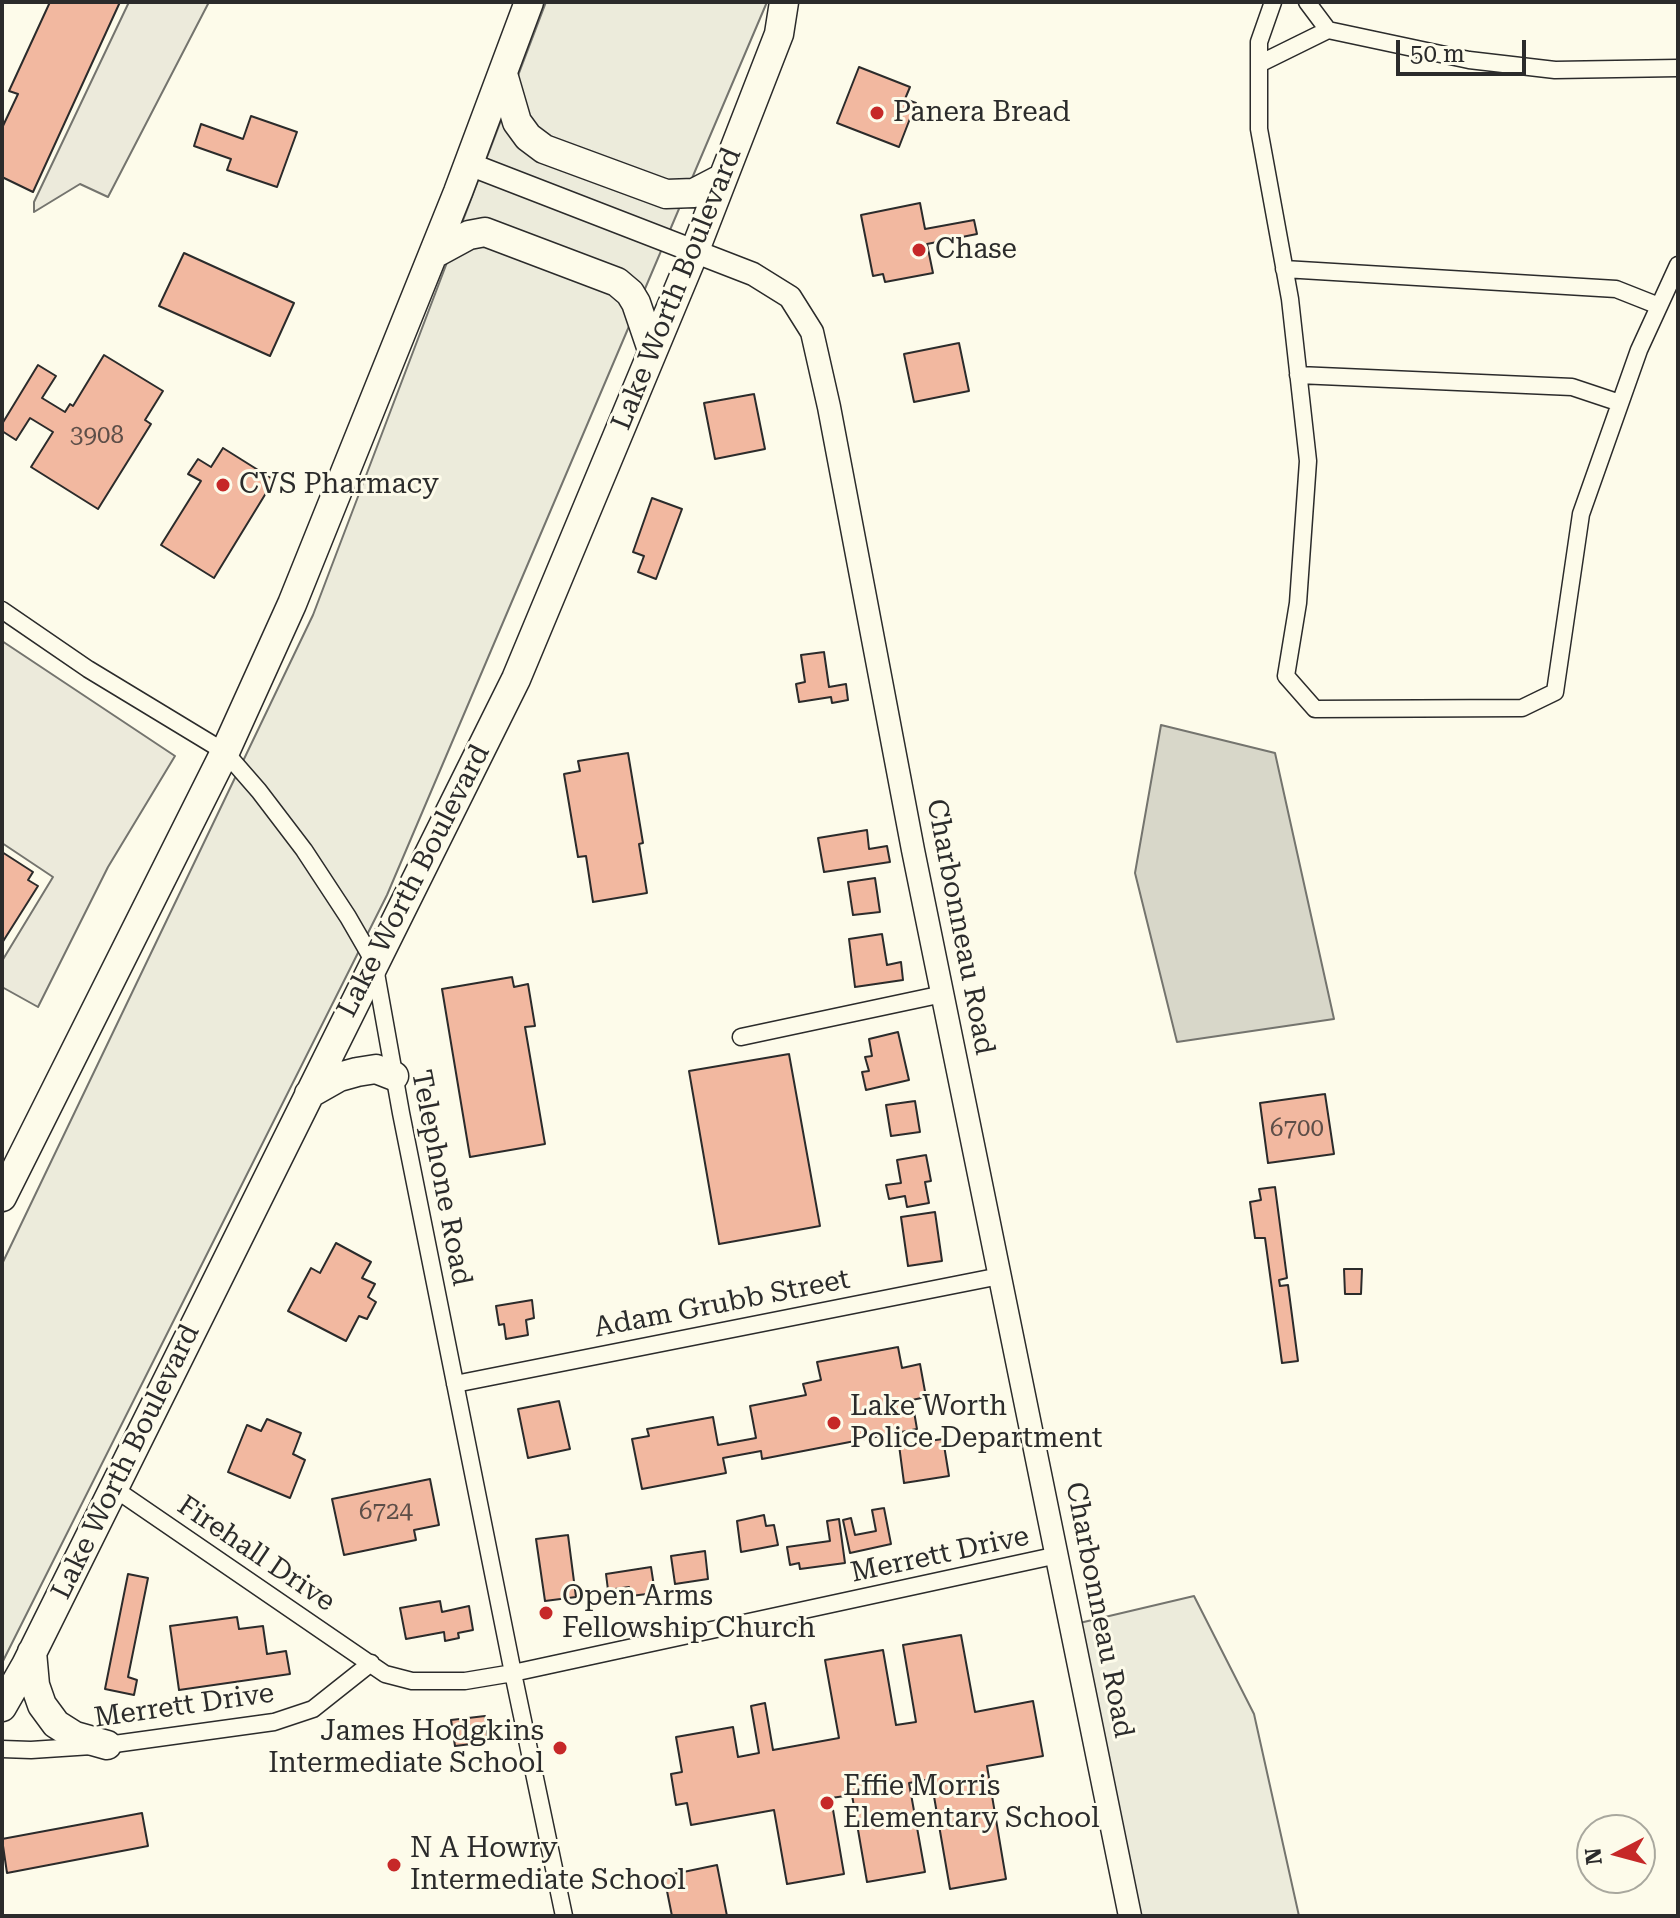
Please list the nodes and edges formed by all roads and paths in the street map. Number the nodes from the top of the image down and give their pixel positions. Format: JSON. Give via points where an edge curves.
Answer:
{"nodes":[{"id":1,"x":529,"y":2,"type":"edge"},
{"id":2,"x":784,"y":2,"type":"edge"},
{"id":3,"x":794,"y":2,"type":"edge"},
{"id":4,"x":1273,"y":2,"type":"edge"},
{"id":5,"x":1307,"y":2,"type":"edge"},
{"id":6,"x":1328,"y":30,"type":"junction"},
{"id":7,"x":779,"y":34,"type":"junction"},
{"id":8,"x":1259,"y":64,"type":"junction"},
{"id":9,"x":1678,"y":68,"type":"edge"},
{"id":10,"x":503,"y":74,"type":"junction"},
{"id":11,"x":469,"y":164,"type":"junction"},
{"id":12,"x":721,"y":179,"type":"junction"},
{"id":13,"x":695,"y":250,"type":"junction"},
{"id":14,"x":434,"y":254,"type":"junction"},
{"id":15,"x":1678,"y":265,"type":"edge"},
{"id":16,"x":1284,"y":269,"type":"junction"},
{"id":17,"x":1659,"y":306,"type":"junction"},
{"id":18,"x":652,"y":350,"type":"junction"},
{"id":19,"x":1298,"y":375,"type":"junction"},
{"id":20,"x":1620,"y":403,"type":"junction"},
{"id":21,"x":2,"y":610,"type":"edge"},
{"id":22,"x":225,"y":752,"type":"junction"},
{"id":23,"x":374,"y":962,"type":"junction"},
{"id":24,"x":943,"y":994,"type":"junction"},
{"id":25,"x":741,"y":1037,"type":"dead end"},
{"id":26,"x":394,"y":1076,"type":"junction"},
{"id":27,"x":309,"y":1094,"type":"junction"},
{"id":28,"x":2,"y":1197,"type":"edge"},
{"id":29,"x":1000,"y":1276,"type":"junction"},
{"id":30,"x":455,"y":1384,"type":"junction"},
{"id":31,"x":112,"y":1487,"type":"junction"},
{"id":32,"x":1058,"y":1555,"type":"junction"},
{"id":33,"x":32,"y":1652,"type":"junction"},
{"id":34,"x":371,"y":1663,"type":"junction"},
{"id":35,"x":513,"y":1673,"type":"junction"},
{"id":36,"x":5,"y":1699,"type":"edge"},
{"id":37,"x":107,"y":1745,"type":"junction"},
{"id":38,"x":2,"y":1749,"type":"edge"},
{"id":39,"x":564,"y":1916,"type":"edge"},
{"id":40,"x":1130,"y":1916,"type":"edge"}],
"edges":[{"from":1,"to":10,"type":"highway"},
{"from":2,"to":7,"type":"highway","name":"Lake Worth Boulevard"},
{"from":3,"to":7,"type":"street","name":"Lake Worth Boulevard"},
{"from":4,"to":8,"type":"street","via":[[1259,42]]},
{"from":5,"to":6,"type":"street"},
{"from":6,"to":8,"type":"street"},
{"from":6,"to":9,"type":"street","via":[[1469,60],[1555,70]]},
{"from":7,"to":12,"type":"highway","name":"Lake Worth Boulevard"},
{"from":8,"to":16,"type":"street","via":[[1259,129]]},
{"from":10,"to":11,"type":"highway"},
{"from":10,"to":12,"type":"highway","via":[[517,122],[544,149],[666,194],[694,193]]},
{"from":11,"to":13,"type":"street","name":"Charbonneau Road"},
{"from":11,"to":14,"type":"highway"},
{"from":12,"to":13,"type":"highway","name":"Lake Worth Boulevard"},
{"from":13,"to":18,"type":"highway","name":"Lake Worth Boulevard"},
{"from":13,"to":24,"type":"street","name":"Charbonneau Road","via":[[753,274],[790,297],[812,332]]},
{"from":14,"to":18,"type":"highway","via":[[485,232],[617,282],[636,303]]},
{"from":14,"to":22,"type":"highway","via":[[292,604]]},
{"from":15,"to":17,"type":"street"},
{"from":16,"to":17,"type":"street","via":[[1616,289]]},
{"from":16,"to":19,"type":"street"},
{"from":17,"to":20,"type":"street"},
{"from":18,"to":23,"type":"highway","name":"Lake Worth Boulevard","via":[[516,679]]},
{"from":19,"to":20,"type":"street","via":[[1572,387]]},
{"from":19,"to":20,"type":"street","via":[[1308,461],[1298,603],[1286,676],[1315,709],[1522,708],[1555,692],[1581,514]]},
{"from":21,"to":22,"type":"street","name":"Telephone Road"},
{"from":22,"to":23,"type":"street","name":"Telephone Road","via":[[304,850]]},
{"from":22,"to":28,"type":"highway"},
{"from":23,"to":26,"type":"street","name":"Telephone Road"},
{"from":23,"to":27,"type":"highway","name":"Lake Worth Boulevard"},
{"from":24,"to":25,"type":"street"},
{"from":24,"to":29,"type":"street","name":"Charbonneau Road"},
{"from":26,"to":27,"type":"highway","via":[[376,1069],[357,1072]]},
{"from":26,"to":30,"type":"street","name":"Telephone Road"},
{"from":27,"to":31,"type":"highway","name":"Lake Worth Boulevard"},
{"from":29,"to":30,"type":"street","name":"Adam Grubb Street"},
{"from":29,"to":32,"type":"street","name":"Charbonneau Road"},
{"from":30,"to":35,"type":"street","name":"Telephone Road"},
{"from":31,"to":33,"type":"highway","name":"Lake Worth Boulevard"},
{"from":31,"to":34,"type":"street","name":"Firehall Drive"},
{"from":32,"to":35,"type":"street","name":"Merrett Drive"},
{"from":32,"to":40,"type":"street","name":"Charbonneau Road"},
{"from":33,"to":36,"type":"highway","name":"Lake Worth Boulevard"},
{"from":33,"to":37,"type":"highway","via":[[35,1685],[56,1724]]},
{"from":34,"to":35,"type":"street","name":"Merrett Drive","via":[[385,1674],[412,1681],[465,1681]]},
{"from":34,"to":37,"type":"street","name":"Merrett Drive","via":[[326,1701],[298,1716]]},
{"from":35,"to":39,"type":"street","name":"Telephone Road"},
{"from":37,"to":38,"type":"street","name":"Merrett Drive"}]}
